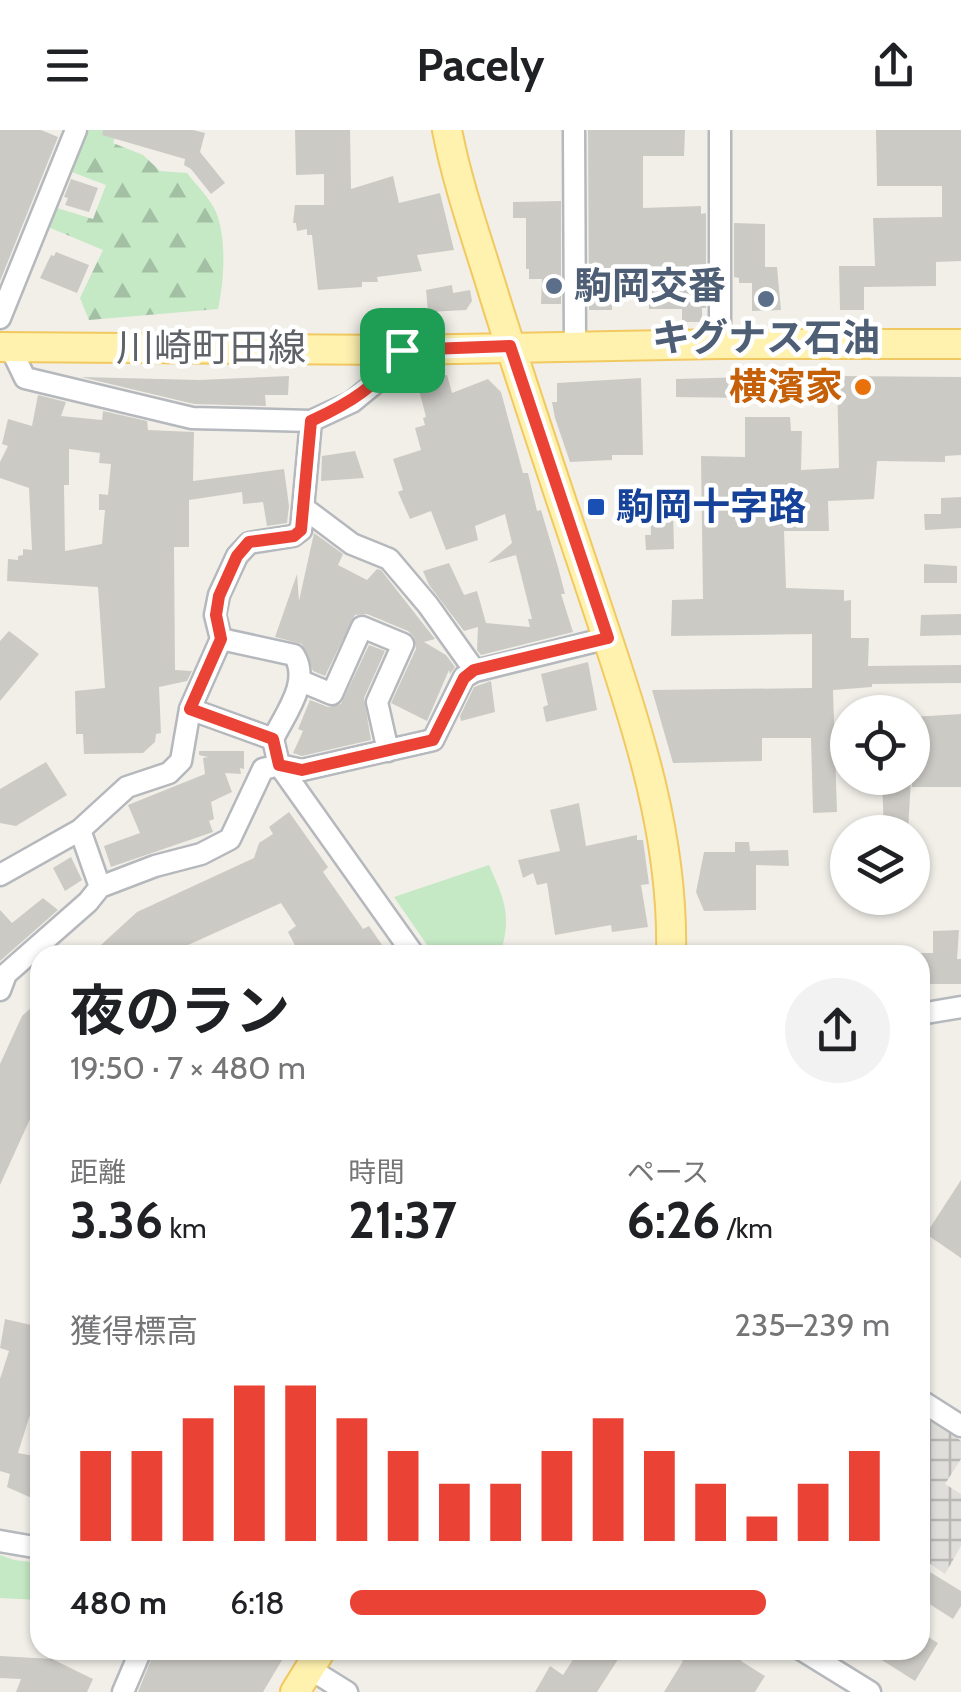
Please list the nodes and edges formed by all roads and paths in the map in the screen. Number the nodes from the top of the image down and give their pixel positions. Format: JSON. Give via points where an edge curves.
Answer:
{"nodes":[{"id":1,"x":76,"y":130,"type":"edge"},
{"id":2,"x":447,"y":130,"type":"edge"},
{"id":3,"x":574,"y":130,"type":"edge"},
{"id":4,"x":720,"y":130,"type":"edge"},
{"id":5,"x":0,"y":318,"type":"edge"},
{"id":6,"x":720,"y":344,"type":"junction"},
{"id":7,"x":961,"y":344,"type":"edge"},
{"id":8,"x":575,"y":345,"type":"junction"},
{"id":9,"x":510,"y":346,"type":"junction"},
{"id":10,"x":5,"y":347,"type":"edge"},
{"id":11,"x":402,"y":350,"type":"junction"},
{"id":12,"x":311,"y":421,"type":"junction"},
{"id":13,"x":304,"y":508,"type":"junction"},
{"id":14,"x":608,"y":638,"type":"junction"},
{"id":15,"x":221,"y":639,"type":"junction"},
{"id":16,"x":474,"y":670,"type":"junction"},
{"id":17,"x":301,"y":681,"type":"junction"},
{"id":18,"x":190,"y":709,"type":"junction"},
{"id":19,"x":273,"y":739,"type":"junction"},
{"id":20,"x":388,"y":750,"type":"junction"},
{"id":21,"x":279,"y":765,"type":"junction"},
{"id":22,"x":80,"y":830,"type":"junction"},
{"id":23,"x":0,"y":874,"type":"edge"},
{"id":24,"x":100,"y":887,"type":"junction"},
{"id":25,"x":39,"y":945,"type":"edge"},
{"id":26,"x":407,"y":945,"type":"edge"},
{"id":27,"x":671,"y":945,"type":"edge"},
{"id":28,"x":30,"y":953,"type":"edge"},
{"id":29,"x":0,"y":990,"type":"edge"},
{"id":30,"x":961,"y":1007,"type":"edge"},
{"id":31,"x":930,"y":1012,"type":"edge"},
{"id":32,"x":930,"y":1406,"type":"edge"},
{"id":33,"x":961,"y":1426,"type":"edge"},
{"id":34,"x":0,"y":1542,"type":"edge"},
{"id":35,"x":30,"y":1546,"type":"edge"},
{"id":36,"x":137,"y":1660,"type":"edge"},
{"id":37,"x":818,"y":1660,"type":"edge"},
{"id":38,"x":309,"y":1670,"type":"edge"},
{"id":39,"x":123,"y":1692,"type":"edge"},
{"id":40,"x":347,"y":1692,"type":"edge"},
{"id":41,"x":870,"y":1692,"type":"edge"}],
"edges":[{"from":1,"to":5,"type":"street"},
{"from":2,"to":9,"type":"main road"},
{"from":3,"to":8,"type":"street"},
{"from":4,"to":6,"type":"street"},
{"from":6,"to":7,"type":"main road","name":"川崎町田線"},
{"from":6,"to":8,"type":"main road","name":"川崎町田線"},
{"from":8,"to":9,"type":"main road","name":"川崎町田線"},
{"from":9,"to":11,"type":"main road","name":"川崎町田線"},
{"from":9,"to":14,"type":"main road"},
{"from":10,"to":11,"type":"main road","name":"川崎町田線"},
{"from":10,"to":12,"type":"street","via":[[25,378],[88,394],[192,418]]},
{"from":11,"to":12,"type":"street","via":[[385,375],[352,402]]},
{"from":12,"to":13,"type":"street"},
{"from":13,"to":15,"type":"street","via":[[294,536],[249,542],[237,556],[219,596]]},
{"from":13,"to":16,"type":"street","via":[[352,544],[388,559]]},
{"from":14,"to":16,"type":"street"},
{"from":14,"to":27,"type":"main road","via":[[661,818]]},
{"from":15,"to":17,"type":"street","via":[[294,655]]},
{"from":15,"to":18,"type":"street"},
{"from":16,"to":20,"type":"street","via":[[433,740]]},
{"from":17,"to":19,"type":"street"},
{"from":17,"to":20,"type":"street","via":[[332,694],[362,627],[403,644],[377,702]]},
{"from":18,"to":19,"type":"street"},
{"from":18,"to":22,"type":"street","via":[[181,761],[169,773],[127,787]]},
{"from":19,"to":21,"type":"street"},
{"from":20,"to":21,"type":"street","via":[[302,770]]},
{"from":21,"to":24,"type":"street","via":[[262,769],[230,839]]},
{"from":21,"to":26,"type":"street"},
{"from":22,"to":23,"type":"street"},
{"from":22,"to":24,"type":"street"},
{"from":24,"to":25,"type":"street"},
{"from":28,"to":29,"type":"street","via":[[6,974]]},
{"from":30,"to":31,"type":"street"},
{"from":32,"to":33,"type":"street"},
{"from":34,"to":35,"type":"street"},
{"from":36,"to":39,"type":"street"},
{"from":37,"to":41,"type":"street"},
{"from":38,"to":40,"type":"street"}]}
